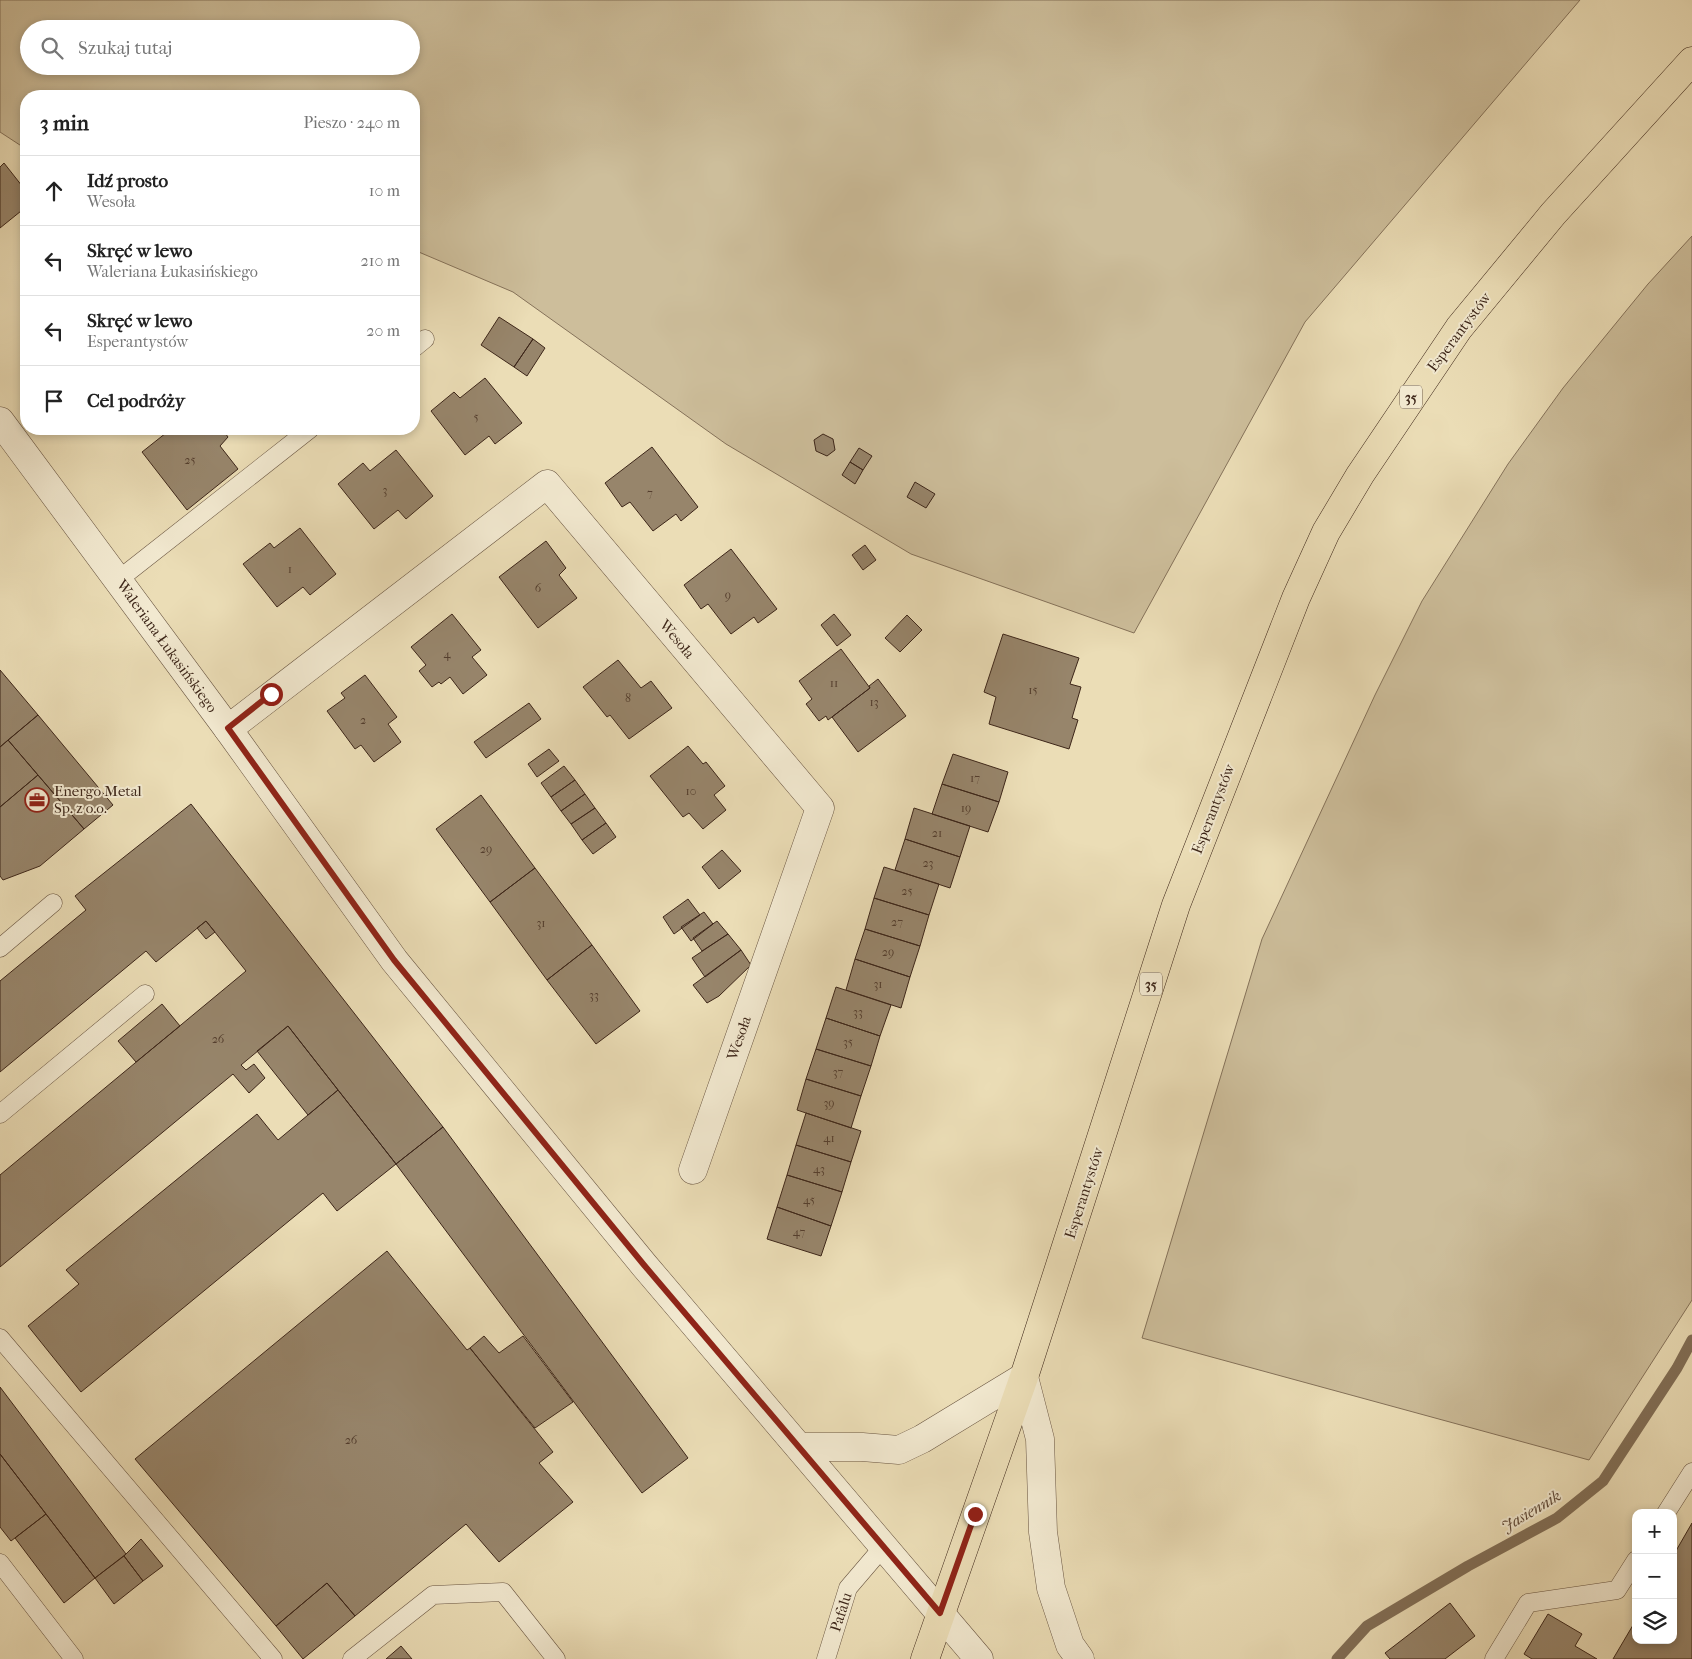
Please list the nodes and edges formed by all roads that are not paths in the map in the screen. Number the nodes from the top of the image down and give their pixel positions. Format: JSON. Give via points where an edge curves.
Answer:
{"nodes":[{"id":1,"x":1692,"y":61,"type":"edge"},
{"id":2,"x":0,"y":421,"type":"edge"},
{"id":3,"x":302,"y":435,"type":"edge"},
{"id":4,"x":118,"y":580,"type":"junction"},
{"id":5,"x":228,"y":728,"type":"junction"},
{"id":6,"x":53,"y":903,"type":"dead end"},
{"id":7,"x":0,"y":948,"type":"edge"},
{"id":8,"x":145,"y":994,"type":"dead end"},
{"id":9,"x":0,"y":1114,"type":"edge"},
{"id":10,"x":694,"y":1170,"type":"dead end"},
{"id":11,"x":0,"y":1338,"type":"edge"},
{"id":12,"x":1024,"y":1377,"type":"junction"},
{"id":13,"x":799,"y":1447,"type":"junction"},
{"id":14,"x":1692,"y":1472,"type":"edge"},
{"id":15,"x":1669,"y":1509,"type":"edge"},
{"id":16,"x":883,"y":1547,"type":"junction"},
{"id":17,"x":0,"y":1563,"type":"edge"},
{"id":18,"x":1632,"y":1566,"type":"edge"},
{"id":19,"x":940,"y":1613,"type":"junction"},
{"id":20,"x":74,"y":1659,"type":"edge"},
{"id":21,"x":273,"y":1659,"type":"edge"},
{"id":22,"x":352,"y":1659,"type":"edge"},
{"id":23,"x":556,"y":1659,"type":"edge"},
{"id":24,"x":826,"y":1659,"type":"edge"},
{"id":25,"x":925,"y":1659,"type":"edge"},
{"id":26,"x":979,"y":1659,"type":"edge"},
{"id":27,"x":1080,"y":1659,"type":"edge"},
{"id":28,"x":1494,"y":1659,"type":"edge"}],
"edges":[{"from":1,"to":12,"type":"main road","name":"Esperantystów","number":"35","via":[[1553,214],[1459,328],[1396,420],[1326,532],[1296,598],[1176,905]]},
{"from":2,"to":4,"type":"street","name":"Waleriana Łukasińskiego"},
{"from":3,"to":4,"type":"lane"},
{"from":4,"to":5,"type":"street","name":"Waleriana Łukasińskiego"},
{"from":5,"to":10,"type":"street","name":"Wesoła","via":[[547,484],[820,808]]},
{"from":5,"to":13,"type":"street","name":"Waleriana Łukasińskiego","via":[[394,960],[644,1265]]},
{"from":6,"to":7,"type":"lane"},
{"from":8,"to":9,"type":"lane"},
{"from":11,"to":21,"type":"lane"},
{"from":12,"to":13,"type":"street","via":[[922,1440],[899,1450]]},
{"from":12,"to":19,"type":"main road","name":"Esperantystów","number":"35"},
{"from":12,"to":27,"type":"street","via":[[1040,1439],[1043,1532],[1051,1588],[1070,1645]]},
{"from":13,"to":16,"type":"street","name":"Waleriana Łukasińskiego"},
{"from":14,"to":15,"type":"lane"},
{"from":16,"to":19,"type":"street","name":"Waleriana Łukasińskiego"},
{"from":16,"to":24,"type":"lane","name":"Pafalu","via":[[848,1588]]},
{"from":17,"to":20,"type":"lane"},
{"from":18,"to":28,"type":"lane","via":[[1617,1590],[1528,1602]]},
{"from":19,"to":25,"type":"main road","name":"Esperantystów","number":"35"},
{"from":19,"to":26,"type":"street","name":"Waleriana Łukasińskiego"},
{"from":22,"to":23,"type":"lane","via":[[433,1594],[503,1592]]}]}
